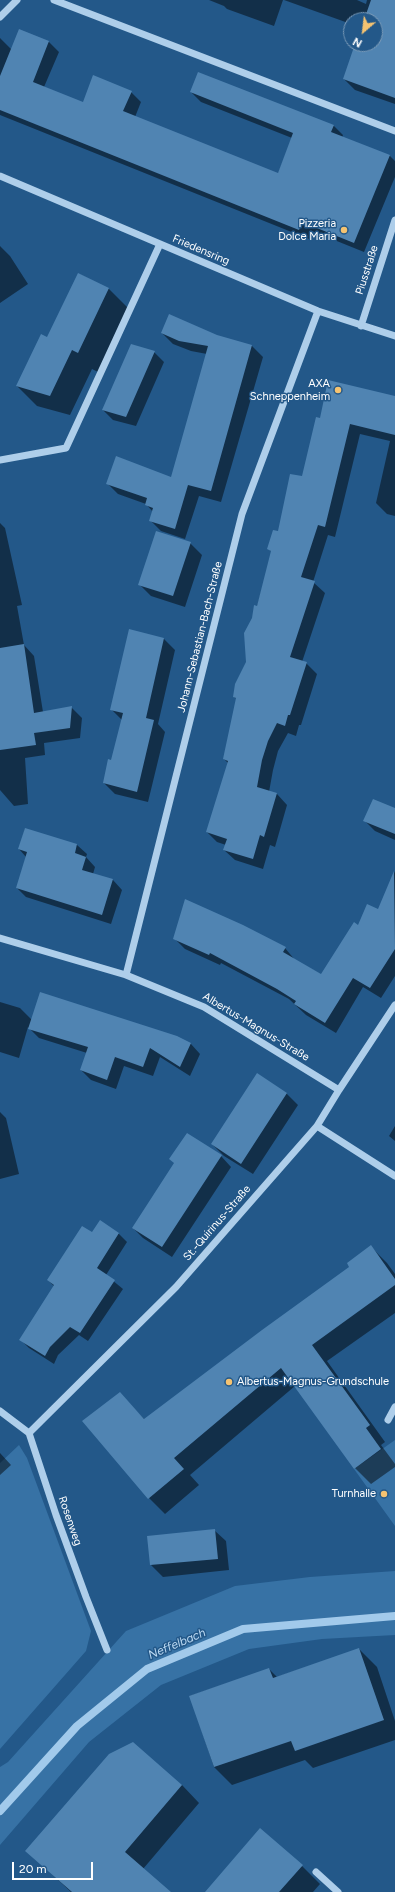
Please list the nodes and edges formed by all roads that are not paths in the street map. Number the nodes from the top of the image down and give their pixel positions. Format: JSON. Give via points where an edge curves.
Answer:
{"nodes":[{"id":1,"x":17,"y":0,"type":"edge"},
{"id":2,"x":54,"y":0,"type":"edge"},
{"id":3,"x":0,"y":17,"type":"edge"},
{"id":4,"x":395,"y":131,"type":"edge"},
{"id":5,"x":0,"y":176,"type":"edge"},
{"id":6,"x":395,"y":220,"type":"edge"},
{"id":7,"x":160,"y":244,"type":"junction"},
{"id":8,"x":318,"y":311,"type":"junction"},
{"id":9,"x":361,"y":326,"type":"junction"},
{"id":10,"x":395,"y":336,"type":"edge"},
{"id":11,"x":0,"y":460,"type":"edge"},
{"id":12,"x":0,"y":938,"type":"edge"},
{"id":13,"x":126,"y":975,"type":"junction"},
{"id":14,"x":395,"y":1005,"type":"edge"},
{"id":15,"x":339,"y":1090,"type":"junction"},
{"id":16,"x":317,"y":1126,"type":"junction"},
{"id":17,"x":395,"y":1176,"type":"edge"},
{"id":18,"x":395,"y":1407,"type":"edge"},
{"id":19,"x":0,"y":1411,"type":"edge"},
{"id":20,"x":388,"y":1420,"type":"dead end"},
{"id":21,"x":29,"y":1433,"type":"junction"},
{"id":22,"x":107,"y":1650,"type":"dead end"},
{"id":23,"x":316,"y":1872,"type":"dead end"},
{"id":24,"x":338,"y":1892,"type":"edge"}],
"edges":[{"from":1,"to":3,"type":"street"},
{"from":2,"to":4,"type":"street"},
{"from":5,"to":7,"type":"street","name":"Friedensring"},
{"from":6,"to":9,"type":"street","name":"Piusstraße"},
{"from":7,"to":8,"type":"street","name":"Friedensring"},
{"from":7,"to":11,"type":"street","via":[[66,448]]},
{"from":8,"to":9,"type":"street","name":"Friedensring"},
{"from":8,"to":13,"type":"street","name":"Johann-Sebastian-Bach-Straße","via":[[242,514]]},
{"from":9,"to":10,"type":"street","name":"Friedensring"},
{"from":12,"to":13,"type":"street","name":"Albertus-Magnus-Straße"},
{"from":13,"to":15,"type":"street","name":"Albertus-Magnus-Straße","via":[[204,1007]]},
{"from":14,"to":15,"type":"street","name":"St.-Quirinus-Straße"},
{"from":15,"to":16,"type":"street","name":"St.-Quirinus-Straße"},
{"from":16,"to":17,"type":"street"},
{"from":16,"to":21,"type":"street","name":"St.-Quirinus-Straße","via":[[176,1287]]},
{"from":18,"to":20,"type":"street"},
{"from":19,"to":21,"type":"street"},
{"from":21,"to":22,"type":"street","name":"Rosenweg","via":[[56,1515]]},
{"from":23,"to":24,"type":"street"}]}
